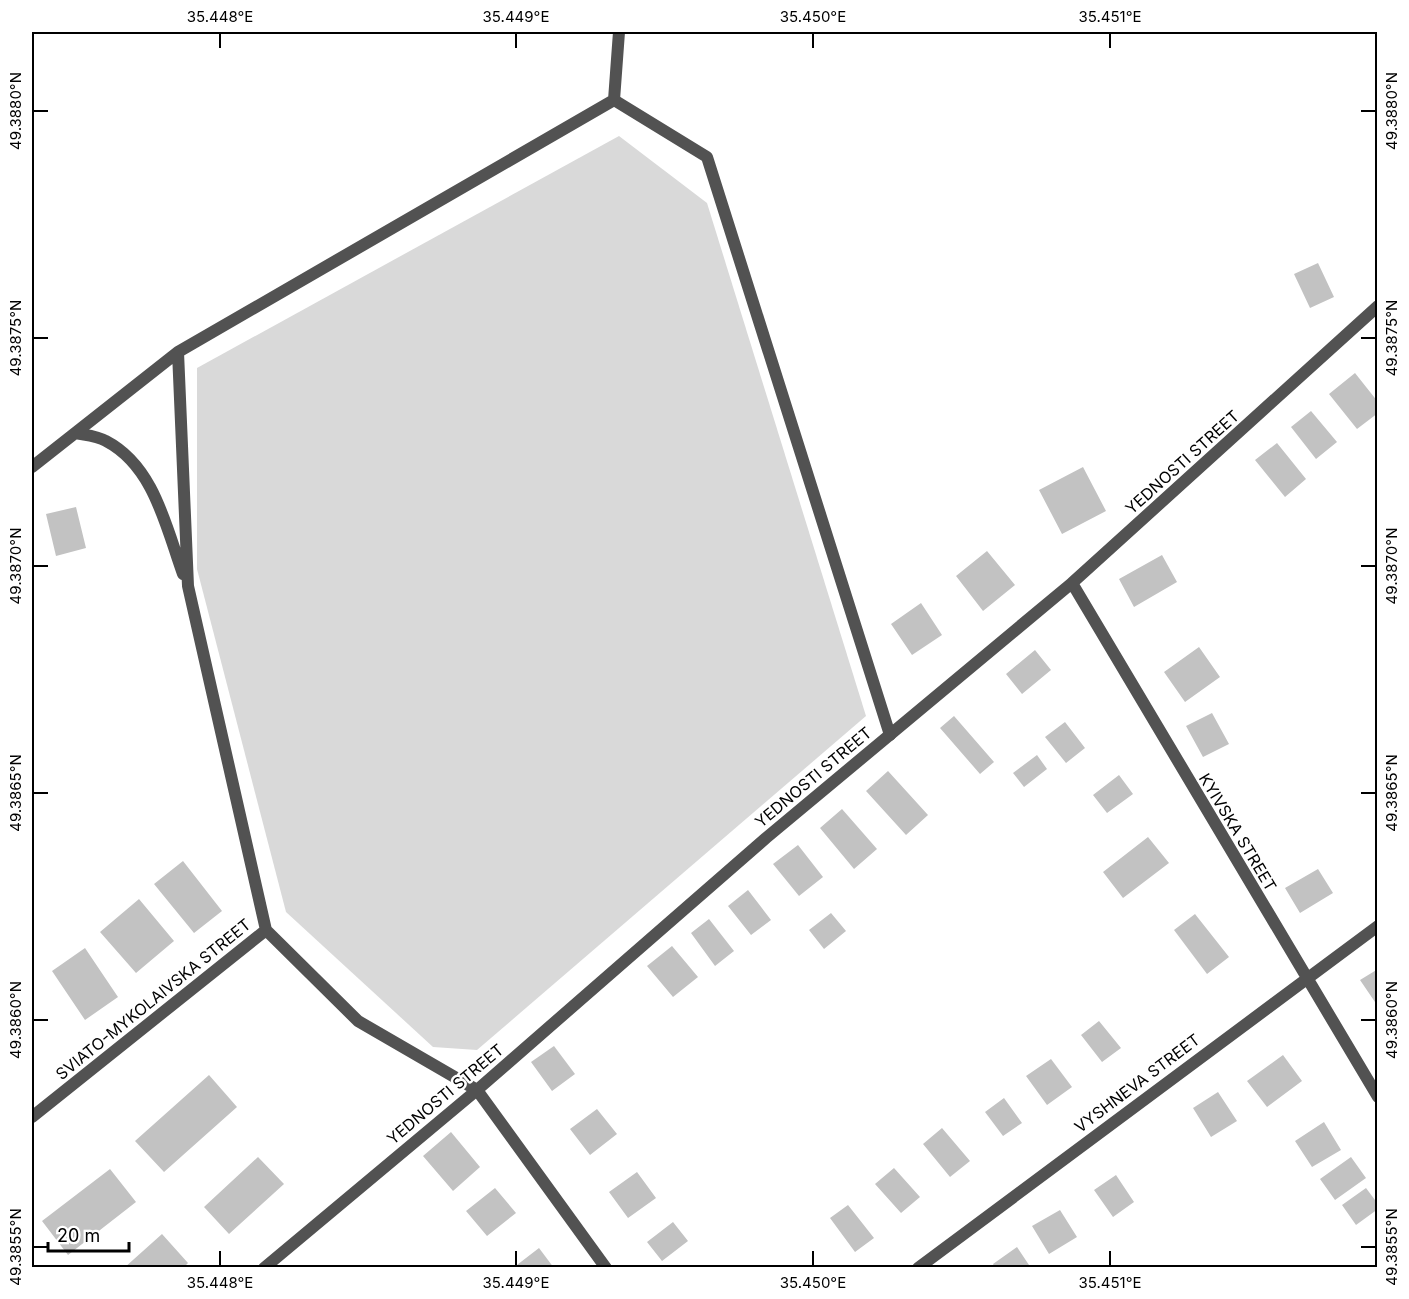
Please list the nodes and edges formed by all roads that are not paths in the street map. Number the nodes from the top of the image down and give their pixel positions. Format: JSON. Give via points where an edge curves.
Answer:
{"nodes":[{"id":1,"x":619,"y":32,"type":"edge"},
{"id":2,"x":614,"y":100,"type":"junction"},
{"id":3,"x":1377,"y":306,"type":"edge"},
{"id":4,"x":178,"y":352,"type":"junction"},
{"id":5,"x":75,"y":433,"type":"junction"},
{"id":6,"x":32,"y":467,"type":"edge"},
{"id":7,"x":1072,"y":583,"type":"junction"},
{"id":8,"x":188,"y":586,"type":"junction"},
{"id":9,"x":890,"y":735,"type":"junction"},
{"id":10,"x":1377,"y":926,"type":"edge"},
{"id":11,"x":266,"y":930,"type":"junction"},
{"id":12,"x":1305,"y":978,"type":"junction"},
{"id":13,"x":477,"y":1090,"type":"junction"},
{"id":14,"x":1377,"y":1097,"type":"edge"},
{"id":15,"x":32,"y":1117,"type":"edge"},
{"id":16,"x":264,"y":1268,"type":"edge"},
{"id":17,"x":606,"y":1268,"type":"edge"},
{"id":18,"x":918,"y":1268,"type":"edge"}],
"edges":[{"from":1,"to":2,"type":"street"},
{"from":2,"to":4,"type":"street"},
{"from":2,"to":9,"type":"street","via":[[707,158]]},
{"from":3,"to":7,"type":"street","name":"YEDNOSTI STREET"},
{"from":4,"to":5,"type":"street"},
{"from":4,"to":8,"type":"street"},
{"from":5,"to":6,"type":"street"},
{"from":5,"to":8,"type":"street","via":[[105,440],[133,458],[153,491]]},
{"from":7,"to":9,"type":"street","name":"YEDNOSTI STREET"},
{"from":7,"to":12,"type":"street","name":"KYIVSKA STREET"},
{"from":8,"to":11,"type":"street"},
{"from":9,"to":13,"type":"street","name":"YEDNOSTI STREET"},
{"from":10,"to":12,"type":"street","name":"VYSHNEVA STREET"},
{"from":11,"to":13,"type":"street","via":[[358,1022]]},
{"from":11,"to":15,"type":"street","name":"SVIATO-MYKOLAIVSKA STREET"},
{"from":12,"to":14,"type":"street","name":"KYIVSKA STREET"},
{"from":12,"to":18,"type":"street","name":"VYSHNEVA STREET"},
{"from":13,"to":16,"type":"street","name":"YEDNOSTI STREET"},
{"from":13,"to":17,"type":"street"}]}
